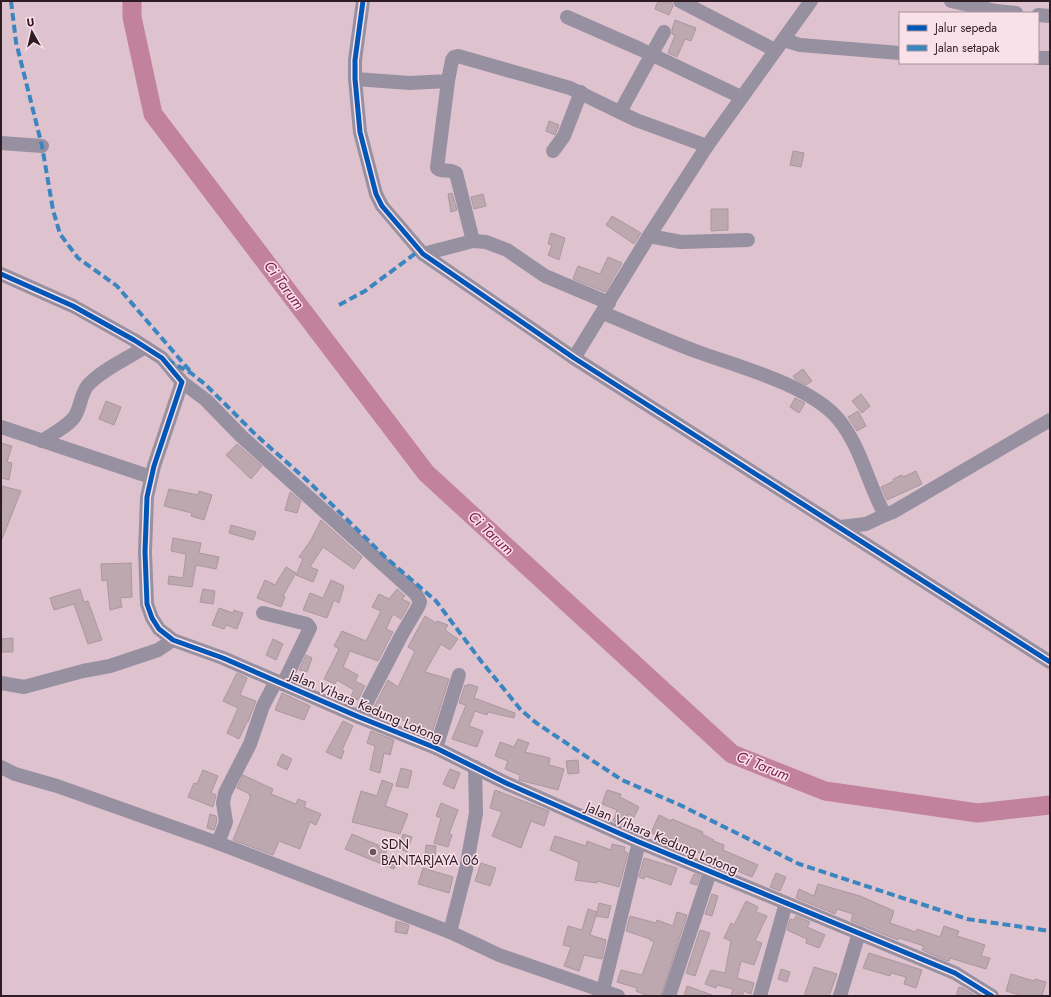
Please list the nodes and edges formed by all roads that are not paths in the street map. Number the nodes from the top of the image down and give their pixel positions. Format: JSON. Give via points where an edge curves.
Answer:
{"nodes":[{"id":1,"x":363,"y":1,"type":"edge"},
{"id":2,"x":680,"y":1,"type":"edge"},
{"id":3,"x":811,"y":1,"type":"edge"},
{"id":4,"x":951,"y":1,"type":"edge"},
{"id":5,"x":1006,"y":12,"type":"edge"},
{"id":6,"x":1039,"y":15,"type":"edge"},
{"id":7,"x":1050,"y":16,"type":"edge"},
{"id":8,"x":567,"y":17,"type":"dead end"},
{"id":9,"x":664,"y":32,"type":"dead end"},
{"id":10,"x":779,"y":45,"type":"junction"},
{"id":11,"x":899,"y":54,"type":"edge"},
{"id":12,"x":653,"y":55,"type":"junction"},
{"id":13,"x":1039,"y":58,"type":"edge"},
{"id":14,"x":1050,"y":58,"type":"edge"},
{"id":15,"x":355,"y":79,"type":"junction"},
{"id":16,"x":448,"y":81,"type":"junction"},
{"id":17,"x":581,"y":92,"type":"junction"},
{"id":18,"x":741,"y":97,"type":"junction"},
{"id":19,"x":620,"y":112,"type":"junction"},
{"id":20,"x":1,"y":143,"type":"edge"},
{"id":21,"x":42,"y":146,"type":"dead end"},
{"id":22,"x":706,"y":146,"type":"junction"},
{"id":23,"x":553,"y":151,"type":"dead end"},
{"id":24,"x":648,"y":236,"type":"junction"},
{"id":25,"x":748,"y":240,"type":"dead end"},
{"id":26,"x":473,"y":242,"type":"junction"},
{"id":27,"x":423,"y":254,"type":"junction"},
{"id":28,"x":1,"y":274,"type":"edge"},
{"id":29,"x":606,"y":308,"type":"junction"},
{"id":30,"x":145,"y":347,"type":"junction"},
{"id":31,"x":574,"y":358,"type":"junction"},
{"id":32,"x":182,"y":382,"type":"junction"},
{"id":33,"x":1050,"y":420,"type":"edge"},
{"id":34,"x":1,"y":427,"type":"edge"},
{"id":35,"x":42,"y":441,"type":"junction"},
{"id":36,"x":151,"y":477,"type":"junction"},
{"id":37,"x":885,"y":514,"type":"junction"},
{"id":38,"x":840,"y":527,"type":"junction"},
{"id":39,"x":263,"y":613,"type":"dead end"},
{"id":40,"x":173,"y":640,"type":"junction"},
{"id":41,"x":1050,"y":662,"type":"edge"},
{"id":42,"x":459,"y":675,"type":"dead end"},
{"id":43,"x":279,"y":682,"type":"junction"},
{"id":44,"x":1,"y":683,"type":"edge"},
{"id":45,"x":359,"y":717,"type":"junction"},
{"id":46,"x":436,"y":748,"type":"junction"},
{"id":47,"x":1,"y":767,"type":"edge"},
{"id":48,"x":475,"y":767,"type":"junction"},
{"id":49,"x":639,"y":842,"type":"junction"},
{"id":50,"x":218,"y":843,"type":"junction"},
{"id":51,"x":710,"y":872,"type":"junction"},
{"id":52,"x":786,"y":903,"type":"junction"},
{"id":53,"x":450,"y":932,"type":"junction"},
{"id":54,"x":859,"y":933,"type":"junction"},
{"id":55,"x":603,"y":990,"type":"junction"},
{"id":56,"x":618,"y":996,"type":"edge"},
{"id":57,"x":670,"y":996,"type":"edge"},
{"id":58,"x":760,"y":996,"type":"edge"},
{"id":59,"x":840,"y":996,"type":"edge"},
{"id":60,"x":992,"y":996,"type":"edge"}],
"edges":[{"from":1,"to":15,"type":"street"},
{"from":2,"to":10,"type":"street"},
{"from":3,"to":10,"type":"street"},
{"from":4,"to":5,"type":"street"},
{"from":6,"to":7,"type":"street"},
{"from":8,"to":12,"type":"street"},
{"from":9,"to":12,"type":"street"},
{"from":10,"to":11,"type":"street"},
{"from":10,"to":18,"type":"street"},
{"from":12,"to":18,"type":"street"},
{"from":12,"to":19,"type":"street"},
{"from":13,"to":14,"type":"street"},
{"from":15,"to":16,"type":"street","via":[[410,83]]},
{"from":15,"to":27,"type":"street","via":[[360,132],[376,194],[389,215]]},
{"from":16,"to":17,"type":"street","via":[[452,60],[458,56]]},
{"from":16,"to":26,"type":"street","via":[[437,168],[456,172]]},
{"from":17,"to":19,"type":"street"},
{"from":17,"to":23,"type":"street","via":[[564,136]]},
{"from":18,"to":22,"type":"street"},
{"from":19,"to":22,"type":"street"},
{"from":20,"to":21,"type":"street"},
{"from":22,"to":24,"type":"street"},
{"from":24,"to":25,"type":"street","via":[[680,242]]},
{"from":24,"to":29,"type":"street"},
{"from":26,"to":27,"type":"street"},
{"from":26,"to":29,"type":"street","via":[[486,242],[507,250],[545,276]]},
{"from":27,"to":31,"type":"street"},
{"from":28,"to":30,"type":"street","via":[[72,306]]},
{"from":29,"to":31,"type":"street"},
{"from":29,"to":37,"type":"street","via":[[697,351],[794,388],[821,403],[838,420],[854,446]]},
{"from":30,"to":32,"type":"street","via":[[162,358]]},
{"from":30,"to":35,"type":"street","via":[[89,384],[83,393],[76,416]]},
{"from":31,"to":38,"type":"street"},
{"from":32,"to":36,"type":"street","name":"Jalan Vihara Kedung Lotong"},
{"from":32,"to":45,"type":"street","via":[[206,400],[241,436],[416,594],[420,602],[418,607]]},
{"from":33,"to":37,"type":"street","via":[[893,512]]},
{"from":34,"to":35,"type":"street"},
{"from":35,"to":36,"type":"street"},
{"from":36,"to":40,"type":"street","name":"Jalan Vihara Kedung Lotong","via":[[145,524],[147,604],[159,629]]},
{"from":37,"to":38,"type":"street","via":[[866,524]]},
{"from":38,"to":41,"type":"street"},
{"from":39,"to":43,"type":"street","via":[[307,624],[310,628]]},
{"from":40,"to":43,"type":"street","name":"Jalan Vihara Kedung Lotong"},
{"from":40,"to":44,"type":"street","via":[[158,650],[110,666],[83,670],[24,687]]},
{"from":42,"to":46,"type":"street"},
{"from":43,"to":45,"type":"street","name":"Jalan Vihara Kedung Lotong"},
{"from":43,"to":50,"type":"street","via":[[264,706],[250,744],[225,793],[223,803],[226,822]]},
{"from":45,"to":46,"type":"street","name":"Jalan Vihara Kedung Lotong"},
{"from":46,"to":48,"type":"street","name":"Jalan Vihara Kedung Lotong"},
{"from":47,"to":50,"type":"street"},
{"from":48,"to":49,"type":"street","name":"Jalan Vihara Kedung Lotong"},
{"from":48,"to":53,"type":"street","via":[[476,813],[466,869]]},
{"from":49,"to":51,"type":"street","name":"Jalan Vihara Kedung Lotong"},
{"from":49,"to":55,"type":"street"},
{"from":50,"to":53,"type":"street"},
{"from":51,"to":52,"type":"street","name":"Jalan Vihara Kedung Lotong"},
{"from":51,"to":57,"type":"street"},
{"from":52,"to":54,"type":"street","name":"Jalan Vihara Kedung Lotong"},
{"from":52,"to":58,"type":"street"},
{"from":53,"to":55,"type":"street","via":[[499,955]]},
{"from":54,"to":59,"type":"street"},
{"from":54,"to":60,"type":"street","name":"Jalan Vihara Kedung Lotong","via":[[965,978]]},
{"from":55,"to":56,"type":"street"}]}
